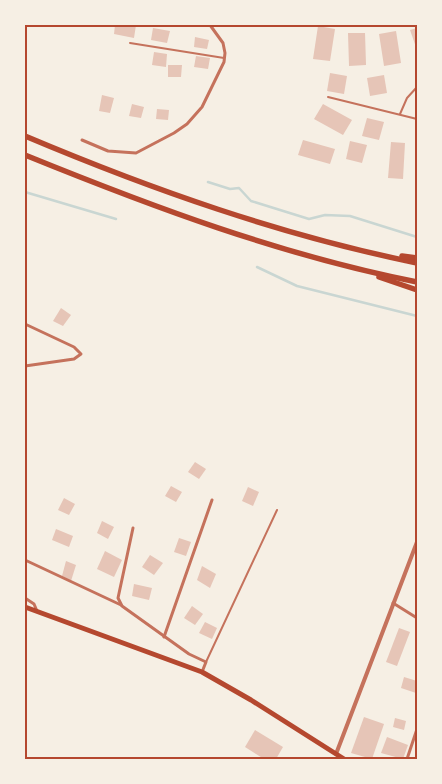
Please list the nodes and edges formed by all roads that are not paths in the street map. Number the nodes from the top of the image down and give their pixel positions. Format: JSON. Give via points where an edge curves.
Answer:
{"nodes":[{"id":1,"x":210,"y":25,"type":"edge"},
{"id":2,"x":130,"y":43,"type":"dead end"},
{"id":3,"x":224,"y":58,"type":"junction"},
{"id":4,"x":417,"y":88,"type":"edge"},
{"id":5,"x":328,"y":97,"type":"dead end"},
{"id":6,"x":400,"y":114,"type":"junction"},
{"id":7,"x":417,"y":119,"type":"edge"},
{"id":8,"x":25,"y":136,"type":"edge"},
{"id":9,"x":82,"y":140,"type":"dead end"},
{"id":10,"x":25,"y":154,"type":"edge"},
{"id":11,"x":371,"y":254,"type":"junction"},
{"id":12,"x":417,"y":258,"type":"edge"},
{"id":13,"x":417,"y":263,"type":"edge"},
{"id":14,"x":368,"y":272,"type":"junction"},
{"id":15,"x":417,"y":282,"type":"edge"},
{"id":16,"x":417,"y":290,"type":"edge"},
{"id":17,"x":25,"y":324,"type":"edge"},
{"id":18,"x":25,"y":366,"type":"edge"},
{"id":19,"x":212,"y":500,"type":"dead end"},
{"id":20,"x":277,"y":510,"type":"dead end"},
{"id":21,"x":133,"y":528,"type":"dead end"},
{"id":22,"x":417,"y":542,"type":"edge"},
{"id":23,"x":25,"y":560,"type":"edge"},
{"id":24,"x":25,"y":598,"type":"edge"},
{"id":25,"x":392,"y":603,"type":"junction"},
{"id":26,"x":122,"y":606,"type":"junction"},
{"id":27,"x":25,"y":607,"type":"edge"},
{"id":28,"x":37,"y":612,"type":"junction"},
{"id":29,"x":417,"y":618,"type":"edge"},
{"id":30,"x":164,"y":637,"type":"junction"},
{"id":31,"x":206,"y":662,"type":"junction"},
{"id":32,"x":202,"y":672,"type":"junction"},
{"id":33,"x":417,"y":729,"type":"edge"},
{"id":34,"x":336,"y":754,"type":"junction"},
{"id":35,"x":344,"y":759,"type":"edge"},
{"id":36,"x":407,"y":759,"type":"edge"}],
"edges":[{"from":1,"to":3,"type":"street","via":[[223,43]]},
{"from":2,"to":3,"type":"lane"},
{"from":3,"to":9,"type":"street","via":[[202,107],[174,134],[131,153],[108,151]]},
{"from":4,"to":6,"type":"lane","via":[[407,98]]},
{"from":5,"to":6,"type":"lane"},
{"from":6,"to":7,"type":"lane"},
{"from":8,"to":11,"type":"highway","via":[[192,202],[270,228]]},
{"from":10,"to":14,"type":"highway","via":[[175,214]]},
{"from":11,"to":12,"type":"highway"},
{"from":11,"to":13,"type":"highway"},
{"from":14,"to":15,"type":"highway"},
{"from":14,"to":16,"type":"highway"},
{"from":17,"to":18,"type":"street","via":[[74,347],[81,354],[74,359]]},
{"from":19,"to":30,"type":"street"},
{"from":20,"to":31,"type":"lane"},
{"from":21,"to":26,"type":"street","via":[[118,598]]},
{"from":22,"to":25,"type":"street"},
{"from":23,"to":26,"type":"street"},
{"from":24,"to":28,"type":"street","via":[[34,604]]},
{"from":25,"to":29,"type":"street"},
{"from":25,"to":34,"type":"street"},
{"from":26,"to":30,"type":"street"},
{"from":27,"to":28,"type":"main road"},
{"from":28,"to":32,"type":"main road"},
{"from":30,"to":31,"type":"street"},
{"from":31,"to":32,"type":"street"},
{"from":32,"to":34,"type":"main road"},
{"from":33,"to":36,"type":"street"},
{"from":34,"to":35,"type":"main road"}]}
